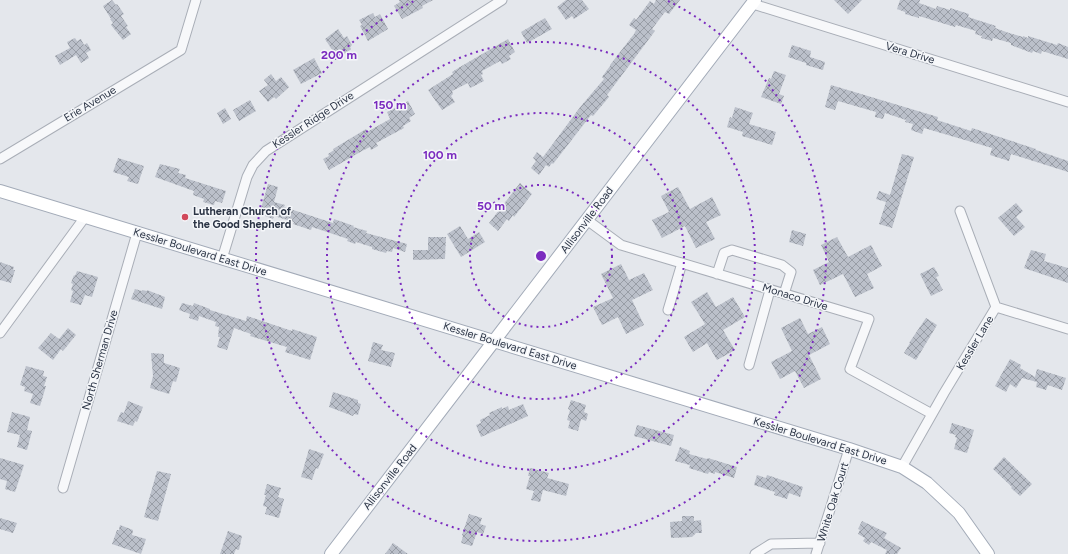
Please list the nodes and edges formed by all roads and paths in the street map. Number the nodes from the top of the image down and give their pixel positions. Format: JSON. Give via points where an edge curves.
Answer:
{"nodes":[{"id":1,"x":196,"y":0,"type":"edge"},
{"id":2,"x":502,"y":0,"type":"edge"},
{"id":3,"x":754,"y":2,"type":"edge"},
{"id":4,"x":1068,"y":102,"type":"edge"},
{"id":5,"x":0,"y":159,"type":"edge"},
{"id":6,"x":0,"y":191,"type":"edge"},
{"id":7,"x":960,"y":211,"type":"dead end"},
{"id":8,"x":85,"y":217,"type":"junction"},
{"id":9,"x":587,"y":220,"type":"junction"},
{"id":10,"x":137,"y":233,"type":"junction"},
{"id":11,"x":222,"y":259,"type":"junction"},
{"id":12,"x":682,"y":263,"type":"junction"},
{"id":13,"x":717,"y":274,"type":"junction"},
{"id":14,"x":770,"y":290,"type":"junction"},
{"id":15,"x":784,"y":294,"type":"junction"},
{"id":16,"x":996,"y":308,"type":"junction"},
{"id":17,"x":668,"y":310,"type":"dead end"},
{"id":18,"x":1068,"y":329,"type":"edge"},
{"id":19,"x":0,"y":333,"type":"edge"},
{"id":20,"x":495,"y":342,"type":"junction"},
{"id":21,"x":749,"y":365,"type":"dead end"},
{"id":22,"x":932,"y":414,"type":"junction"},
{"id":23,"x":849,"y":449,"type":"junction"},
{"id":24,"x":902,"y":467,"type":"junction"},
{"id":25,"x":64,"y":488,"type":"dead end"},
{"id":26,"x":820,"y":543,"type":"junction"},
{"id":27,"x":331,"y":554,"type":"edge"},
{"id":28,"x":755,"y":554,"type":"edge"},
{"id":29,"x":816,"y":554,"type":"edge"},
{"id":30,"x":988,"y":554,"type":"edge"}],
"edges":[{"from":1,"to":5,"type":"street","name":"Erie Avenue","via":[[181,50]]},
{"from":2,"to":11,"type":"street","name":"Kessler Ridge Drive","via":[[273,145],[259,157],[247,177]]},
{"from":3,"to":4,"type":"street","name":"Vera Drive"},
{"from":3,"to":9,"type":"main road","name":"Allisonville Road"},
{"from":6,"to":8,"type":"main road","name":"Kessler Boulevard East Drive"},
{"from":7,"to":16,"type":"street","name":"Kessler Lane"},
{"from":8,"to":10,"type":"main road","name":"Kessler Boulevard East Drive"},
{"from":8,"to":19,"type":"street"},
{"from":9,"to":12,"type":"street","name":"Monaco Drive","via":[[621,245]]},
{"from":9,"to":20,"type":"main road","name":"Allisonville Road"},
{"from":10,"to":11,"type":"main road","name":"Kessler Boulevard East Drive"},
{"from":10,"to":25,"type":"street","name":"North Sherman Drive"},
{"from":11,"to":20,"type":"main road","name":"Kessler Boulevard East Drive"},
{"from":12,"to":13,"type":"street","name":"Monaco Drive"},
{"from":12,"to":17,"type":"street"},
{"from":13,"to":14,"type":"street","name":"Monaco Drive"},
{"from":13,"to":15,"type":"street","via":[[724,253],[732,250],[739,252],[782,265],[791,272]]},
{"from":14,"to":15,"type":"street","name":"Monaco Drive"},
{"from":14,"to":21,"type":"street"},
{"from":15,"to":22,"type":"street","name":"Monaco Drive","via":[[869,320],[850,369]]},
{"from":16,"to":18,"type":"street"},
{"from":16,"to":22,"type":"street","name":"Kessler Lane"},
{"from":20,"to":23,"type":"main road","name":"Kessler Boulevard East Drive"},
{"from":20,"to":27,"type":"main road","name":"Allisonville Road"},
{"from":22,"to":24,"type":"street","name":"Kessler Lane"},
{"from":23,"to":24,"type":"main road","name":"Kessler Boulevard East Drive"},
{"from":23,"to":26,"type":"street","name":"White Oak Court"},
{"from":24,"to":30,"type":"main road","name":"Kessler Boulevard East Drive","via":[[927,483],[959,513]]},
{"from":26,"to":28,"type":"street","via":[[771,544]]},
{"from":26,"to":29,"type":"street","name":"White Oak Court"}]}
